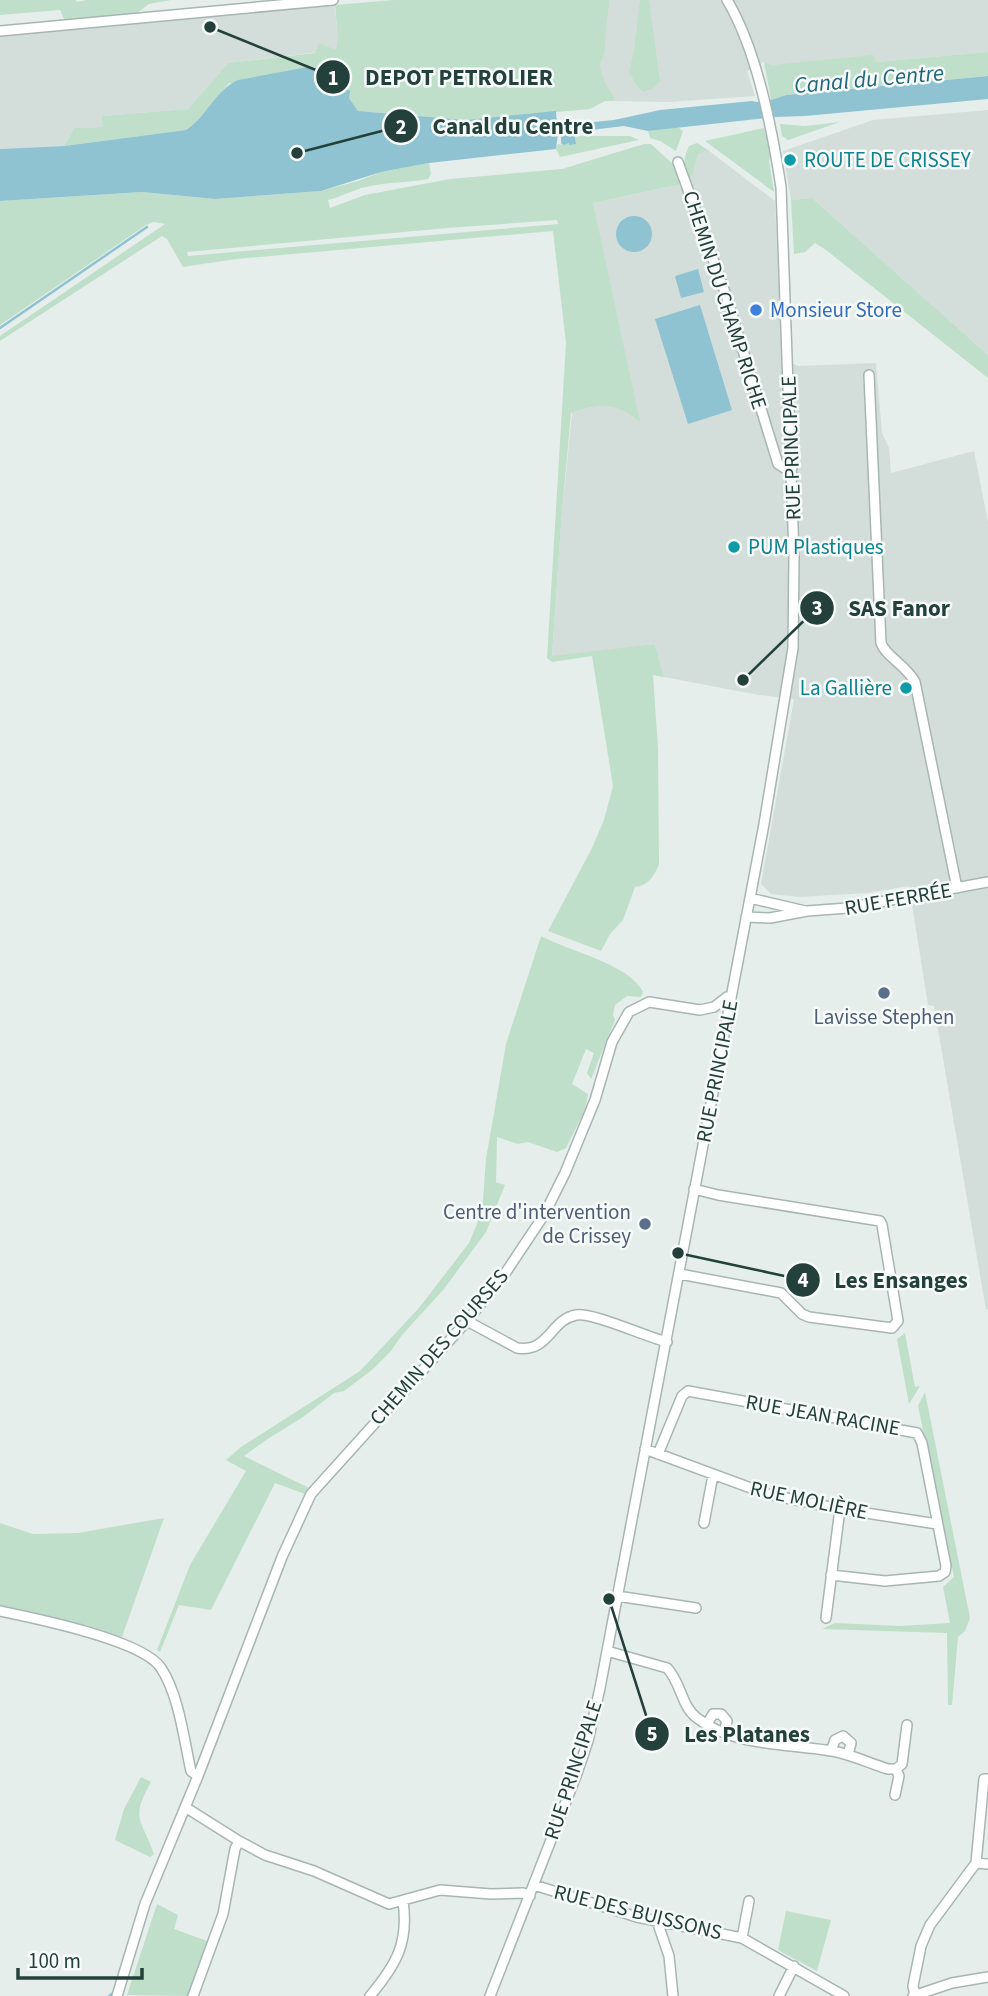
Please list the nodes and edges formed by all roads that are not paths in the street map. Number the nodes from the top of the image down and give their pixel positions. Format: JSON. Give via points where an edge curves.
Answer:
{"nodes":[{"id":1,"x":333,"y":0,"type":"edge"},
{"id":2,"x":729,"y":2,"type":"edge"},
{"id":3,"x":0,"y":30,"type":"edge"},
{"id":4,"x":678,"y":162,"type":"dead end"},
{"id":5,"x":869,"y":375,"type":"dead end"},
{"id":6,"x":792,"y":468,"type":"junction"},
{"id":7,"x":988,"y":882,"type":"edge"},
{"id":8,"x":957,"y":888,"type":"junction"},
{"id":9,"x":750,"y":898,"type":"junction"},
{"id":10,"x":807,"y":911,"type":"junction"},
{"id":11,"x":746,"y":917,"type":"junction"},
{"id":12,"x":731,"y":997,"type":"junction"},
{"id":13,"x":694,"y":1189,"type":"junction"},
{"id":14,"x":680,"y":1274,"type":"junction"},
{"id":15,"x":467,"y":1321,"type":"junction"},
{"id":16,"x":667,"y":1342,"type":"junction"},
{"id":17,"x":645,"y":1449,"type":"junction"},
{"id":18,"x":658,"y":1454,"type":"junction"},
{"id":19,"x":713,"y":1475,"type":"junction"},
{"id":20,"x":840,"y":1509,"type":"junction"},
{"id":21,"x":704,"y":1522,"type":"dead end"},
{"id":22,"x":937,"y":1524,"type":"junction"},
{"id":23,"x":831,"y":1575,"type":"junction"},
{"id":24,"x":617,"y":1596,"type":"junction"},
{"id":25,"x":696,"y":1608,"type":"dead end"},
{"id":26,"x":0,"y":1611,"type":"edge"},
{"id":27,"x":826,"y":1618,"type":"dead end"},
{"id":28,"x":607,"y":1651,"type":"junction"},
{"id":29,"x":707,"y":1724,"type":"junction"},
{"id":30,"x":907,"y":1725,"type":"dead end"},
{"id":31,"x":724,"y":1732,"type":"junction"},
{"id":32,"x":831,"y":1751,"type":"junction"},
{"id":33,"x":848,"y":1755,"type":"junction"},
{"id":34,"x":896,"y":1769,"type":"junction"},
{"id":35,"x":198,"y":1776,"type":"junction"},
{"id":36,"x":986,"y":1779,"type":"edge"},
{"id":37,"x":895,"y":1794,"type":"dead end"},
{"id":38,"x":185,"y":1807,"type":"junction"},
{"id":39,"x":239,"y":1841,"type":"junction"},
{"id":40,"x":976,"y":1863,"type":"junction"},
{"id":41,"x":988,"y":1864,"type":"edge"},
{"id":42,"x":534,"y":1885,"type":"junction"},
{"id":43,"x":530,"y":1896,"type":"junction"},
{"id":44,"x":403,"y":1901,"type":"junction"},
{"id":45,"x":749,"y":1901,"type":"dead end"},
{"id":46,"x":661,"y":1921,"type":"junction"},
{"id":47,"x":742,"y":1938,"type":"junction"},
{"id":48,"x":794,"y":1966,"type":"junction"},
{"id":49,"x":988,"y":1977,"type":"edge"},
{"id":50,"x":117,"y":1996,"type":"edge"},
{"id":51,"x":193,"y":1996,"type":"edge"},
{"id":52,"x":370,"y":1996,"type":"edge"},
{"id":53,"x":490,"y":1996,"type":"edge"},
{"id":54,"x":673,"y":1996,"type":"edge"},
{"id":55,"x":779,"y":1996,"type":"edge"},
{"id":56,"x":844,"y":1996,"type":"edge"},
{"id":57,"x":914,"y":1996,"type":"edge"}],
"edges":[{"from":1,"to":3,"type":"street"},
{"from":2,"to":6,"type":"street","name":"RUE PRINCIPALE","via":[[750,54],[777,159]]},
{"from":4,"to":6,"type":"street","name":"CHEMIN DU CHAMP RICHE","via":[[726,295],[778,464]]},
{"from":5,"to":8,"type":"street","via":[[881,643],[915,682]]},
{"from":6,"to":9,"type":"street","name":"RUE PRINCIPALE","via":[[793,648]]},
{"from":7,"to":8,"type":"street","name":"RUE FERRÉE"},
{"from":8,"to":10,"type":"street","name":"RUE FERRÉE"},
{"from":9,"to":10,"type":"street","name":"RUE FERRÉE"},
{"from":9,"to":11,"type":"street","name":"RUE PRINCIPALE"},
{"from":10,"to":11,"type":"street","name":"RUE FERRÉE"},
{"from":11,"to":12,"type":"street","name":"RUE PRINCIPALE"},
{"from":12,"to":13,"type":"street","name":"RUE PRINCIPALE"},
{"from":12,"to":15,"type":"street","name":"CHEMIN DES COURSES","via":[[700,1010],[654,1002],[635,1007],[622,1022],[595,1100],[544,1215]]},
{"from":13,"to":14,"type":"street","name":"RUE PRINCIPALE"},
{"from":13,"to":14,"type":"street","via":[[876,1219],[883,1225],[898,1321],[892,1328],[809,1317],[781,1293]]},
{"from":14,"to":16,"type":"street","name":"RUE PRINCIPALE"},
{"from":15,"to":16,"type":"street","via":[[525,1349],[540,1345],[576,1315]]},
{"from":15,"to":35,"type":"street","name":"CHEMIN DES COURSES","via":[[311,1494]]},
{"from":16,"to":17,"type":"street","name":"RUE PRINCIPALE"},
{"from":17,"to":18,"type":"street","name":"RUE MOLIÈRE"},
{"from":17,"to":24,"type":"street","name":"RUE PRINCIPALE"},
{"from":18,"to":19,"type":"street","name":"RUE MOLIÈRE"},
{"from":18,"to":22,"type":"street","name":"RUE JEAN RACINE","via":[[688,1391],[913,1430],[922,1443]]},
{"from":19,"to":20,"type":"street","name":"RUE MOLIÈRE","via":[[766,1494]]},
{"from":19,"to":21,"type":"street"},
{"from":20,"to":22,"type":"street","name":"RUE MOLIÈRE"},
{"from":20,"to":23,"type":"street"},
{"from":22,"to":23,"type":"street","name":"RUE JEAN RACINE","via":[[946,1566],[936,1577],[885,1581]]},
{"from":23,"to":27,"type":"street"},
{"from":24,"to":25,"type":"street"},
{"from":24,"to":28,"type":"street","name":"RUE PRINCIPALE"},
{"from":26,"to":35,"type":"street","via":[[124,1644],[148,1656],[161,1667],[177,1709],[191,1771]]},
{"from":28,"to":29,"type":"street","via":[[667,1668],[690,1712]]},
{"from":28,"to":42,"type":"street","name":"RUE PRINCIPALE","via":[[588,1741]]},
{"from":29,"to":31,"type":"street"},
{"from":29,"to":31,"type":"street","via":[[713,1714],[721,1714],[727,1721]]},
{"from":30,"to":34,"type":"street","via":[[902,1764]]},
{"from":31,"to":32,"type":"street","via":[[771,1745]]},
{"from":32,"to":33,"type":"street"},
{"from":32,"to":33,"type":"street","via":[[835,1740],[843,1736],[851,1743]]},
{"from":33,"to":34,"type":"street"},
{"from":34,"to":37,"type":"street"},
{"from":35,"to":38,"type":"street","name":"CHEMIN DES COURSES"},
{"from":36,"to":40,"type":"street"},
{"from":38,"to":39,"type":"street"},
{"from":38,"to":50,"type":"street","name":"CHEMIN DES COURSES","via":[[145,1904]]},
{"from":39,"to":44,"type":"street","via":[[372,1899],[389,1904]]},
{"from":39,"to":51,"type":"street","via":[[223,1914]]},
{"from":40,"to":41,"type":"street"},
{"from":40,"to":57,"type":"street","via":[[930,1925],[921,1946]]},
{"from":42,"to":43,"type":"street","name":"RUE PRINCIPALE"},
{"from":42,"to":46,"type":"street","name":"RUE DES BUISSONS"},
{"from":43,"to":44,"type":"street","via":[[440,1890]]},
{"from":43,"to":53,"type":"street","name":"RUE PRINCIPALE"},
{"from":44,"to":52,"type":"street","via":[[405,1921],[398,1957]]},
{"from":45,"to":47,"type":"street","name":"RUE DES BUISSONS"},
{"from":46,"to":47,"type":"street","name":"RUE DES BUISSONS"},
{"from":46,"to":54,"type":"street"},
{"from":47,"to":48,"type":"street","name":"RUE DES BUISSONS"},
{"from":48,"to":55,"type":"street"},
{"from":48,"to":56,"type":"street","name":"RUE DES BUISSONS"},
{"from":49,"to":57,"type":"street"}]}
